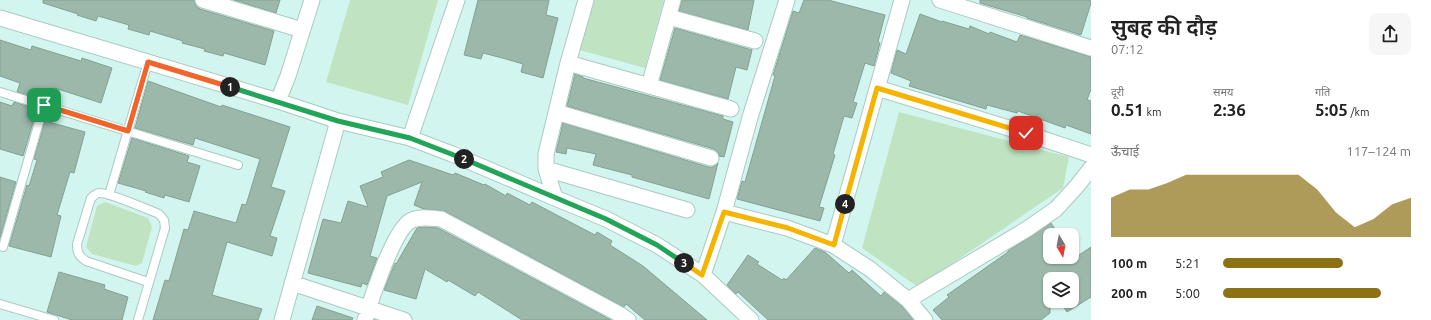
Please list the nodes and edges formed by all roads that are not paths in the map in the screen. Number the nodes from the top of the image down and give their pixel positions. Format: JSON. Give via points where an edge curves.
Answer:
{"nodes":[{"id":1,"x":203,"y":0,"type":"edge"},
{"id":2,"x":312,"y":0,"type":"edge"},
{"id":3,"x":457,"y":0,"type":"edge"},
{"id":4,"x":586,"y":0,"type":"edge"},
{"id":5,"x":673,"y":0,"type":"edge"},
{"id":6,"x":787,"y":0,"type":"edge"},
{"id":7,"x":902,"y":0,"type":"edge"},
{"id":8,"x":940,"y":0,"type":"edge"},
{"id":9,"x":669,"y":17,"type":"junction"},
{"id":10,"x":0,"y":18,"type":"edge"},
{"id":11,"x":302,"y":30,"type":"junction"},
{"id":12,"x":755,"y":41,"type":"dead end"},
{"id":13,"x":1091,"y":48,"type":"edge"},
{"id":14,"x":148,"y":62,"type":"junction"},
{"id":15,"x":568,"y":64,"type":"junction"},
{"id":16,"x":649,"y":86,"type":"junction"},
{"id":17,"x":877,"y":88,"type":"junction"},
{"id":18,"x":0,"y":92,"type":"edge"},
{"id":19,"x":278,"y":101,"type":"junction"},
{"id":20,"x":44,"y":105,"type":"junction"},
{"id":21,"x":731,"y":109,"type":"dead end"},
{"id":22,"x":556,"y":112,"type":"junction"},
{"id":23,"x":338,"y":121,"type":"junction"},
{"id":24,"x":128,"y":131,"type":"junction"},
{"id":25,"x":410,"y":138,"type":"junction"},
{"id":26,"x":1091,"y":155,"type":"edge"},
{"id":27,"x":711,"y":158,"type":"dead end"},
{"id":28,"x":238,"y":165,"type":"dead end"},
{"id":29,"x":1091,"y":168,"type":"edge"},
{"id":30,"x":546,"y":169,"type":"junction"},
{"id":31,"x":109,"y":195,"type":"junction"},
{"id":32,"x":555,"y":198,"type":"junction"},
{"id":33,"x":687,"y":210,"type":"dead end"},
{"id":34,"x":724,"y":212,"type":"junction"},
{"id":35,"x":834,"y":245,"type":"junction"},
{"id":36,"x":3,"y":247,"type":"dead end"},
{"id":37,"x":702,"y":275,"type":"junction"},
{"id":38,"x":148,"y":282,"type":"junction"},
{"id":39,"x":292,"y":283,"type":"junction"},
{"id":40,"x":908,"y":300,"type":"junction"},
{"id":41,"x":0,"y":304,"type":"edge"},
{"id":42,"x":25,"y":311,"type":"junction"},
{"id":43,"x":367,"y":314,"type":"edge"},
{"id":44,"x":22,"y":320,"type":"edge"},
{"id":45,"x":54,"y":320,"type":"edge"},
{"id":46,"x":138,"y":320,"type":"edge"},
{"id":47,"x":282,"y":320,"type":"edge"},
{"id":48,"x":404,"y":320,"type":"edge"},
{"id":49,"x":628,"y":320,"type":"edge"},
{"id":50,"x":752,"y":320,"type":"edge"},
{"id":51,"x":925,"y":320,"type":"edge"}],
"edges":[{"from":1,"to":11,"type":"street"},
{"from":2,"to":11,"type":"street"},
{"from":3,"to":25,"type":"street"},
{"from":4,"to":15,"type":"street"},
{"from":5,"to":9,"type":"street"},
{"from":6,"to":34,"type":"street","via":[[751,114]]},
{"from":7,"to":17,"type":"street"},
{"from":8,"to":13,"type":"street"},
{"from":9,"to":12,"type":"street"},
{"from":9,"to":16,"type":"street"},
{"from":10,"to":14,"type":"street"},
{"from":11,"to":19,"type":"street"},
{"from":14,"to":19,"type":"street"},
{"from":14,"to":24,"type":"lane"},
{"from":15,"to":16,"type":"street"},
{"from":15,"to":22,"type":"street"},
{"from":16,"to":21,"type":"street"},
{"from":17,"to":26,"type":"street"},
{"from":17,"to":35,"type":"street"},
{"from":18,"to":20,"type":"lane"},
{"from":19,"to":23,"type":"street"},
{"from":20,"to":24,"type":"lane"},
{"from":20,"to":36,"type":"lane"},
{"from":22,"to":27,"type":"street"},
{"from":22,"to":30,"type":"street","via":[[546,154]]},
{"from":23,"to":25,"type":"street"},
{"from":23,"to":39,"type":"street"},
{"from":24,"to":28,"type":"lane"},
{"from":24,"to":31,"type":"lane"},
{"from":25,"to":32,"type":"street"},
{"from":29,"to":40,"type":"street","via":[[1056,209]]},
{"from":30,"to":32,"type":"street"},
{"from":30,"to":33,"type":"street"},
{"from":31,"to":38,"type":"lane","via":[[159,214],[164,220],[165,228]]},
{"from":31,"to":38,"type":"lane","via":[[101,193],[91,198],[77,244],[80,257]]},
{"from":32,"to":37,"type":"street","via":[[606,219],[657,245]]},
{"from":34,"to":35,"type":"street","via":[[788,228]]},
{"from":34,"to":37,"type":"street"},
{"from":35,"to":40,"type":"street"},
{"from":37,"to":50,"type":"street"},
{"from":38,"to":46,"type":"lane"},
{"from":39,"to":43,"type":"street"},
{"from":39,"to":47,"type":"street"},
{"from":40,"to":51,"type":"street"},
{"from":41,"to":42,"type":"lane"},
{"from":42,"to":44,"type":"lane"},
{"from":42,"to":45,"type":"lane"},
{"from":43,"to":48,"type":"street"},
{"from":43,"to":49,"type":"street","via":[[388,254],[399,234],[410,222],[424,218],[441,219]]}]}
